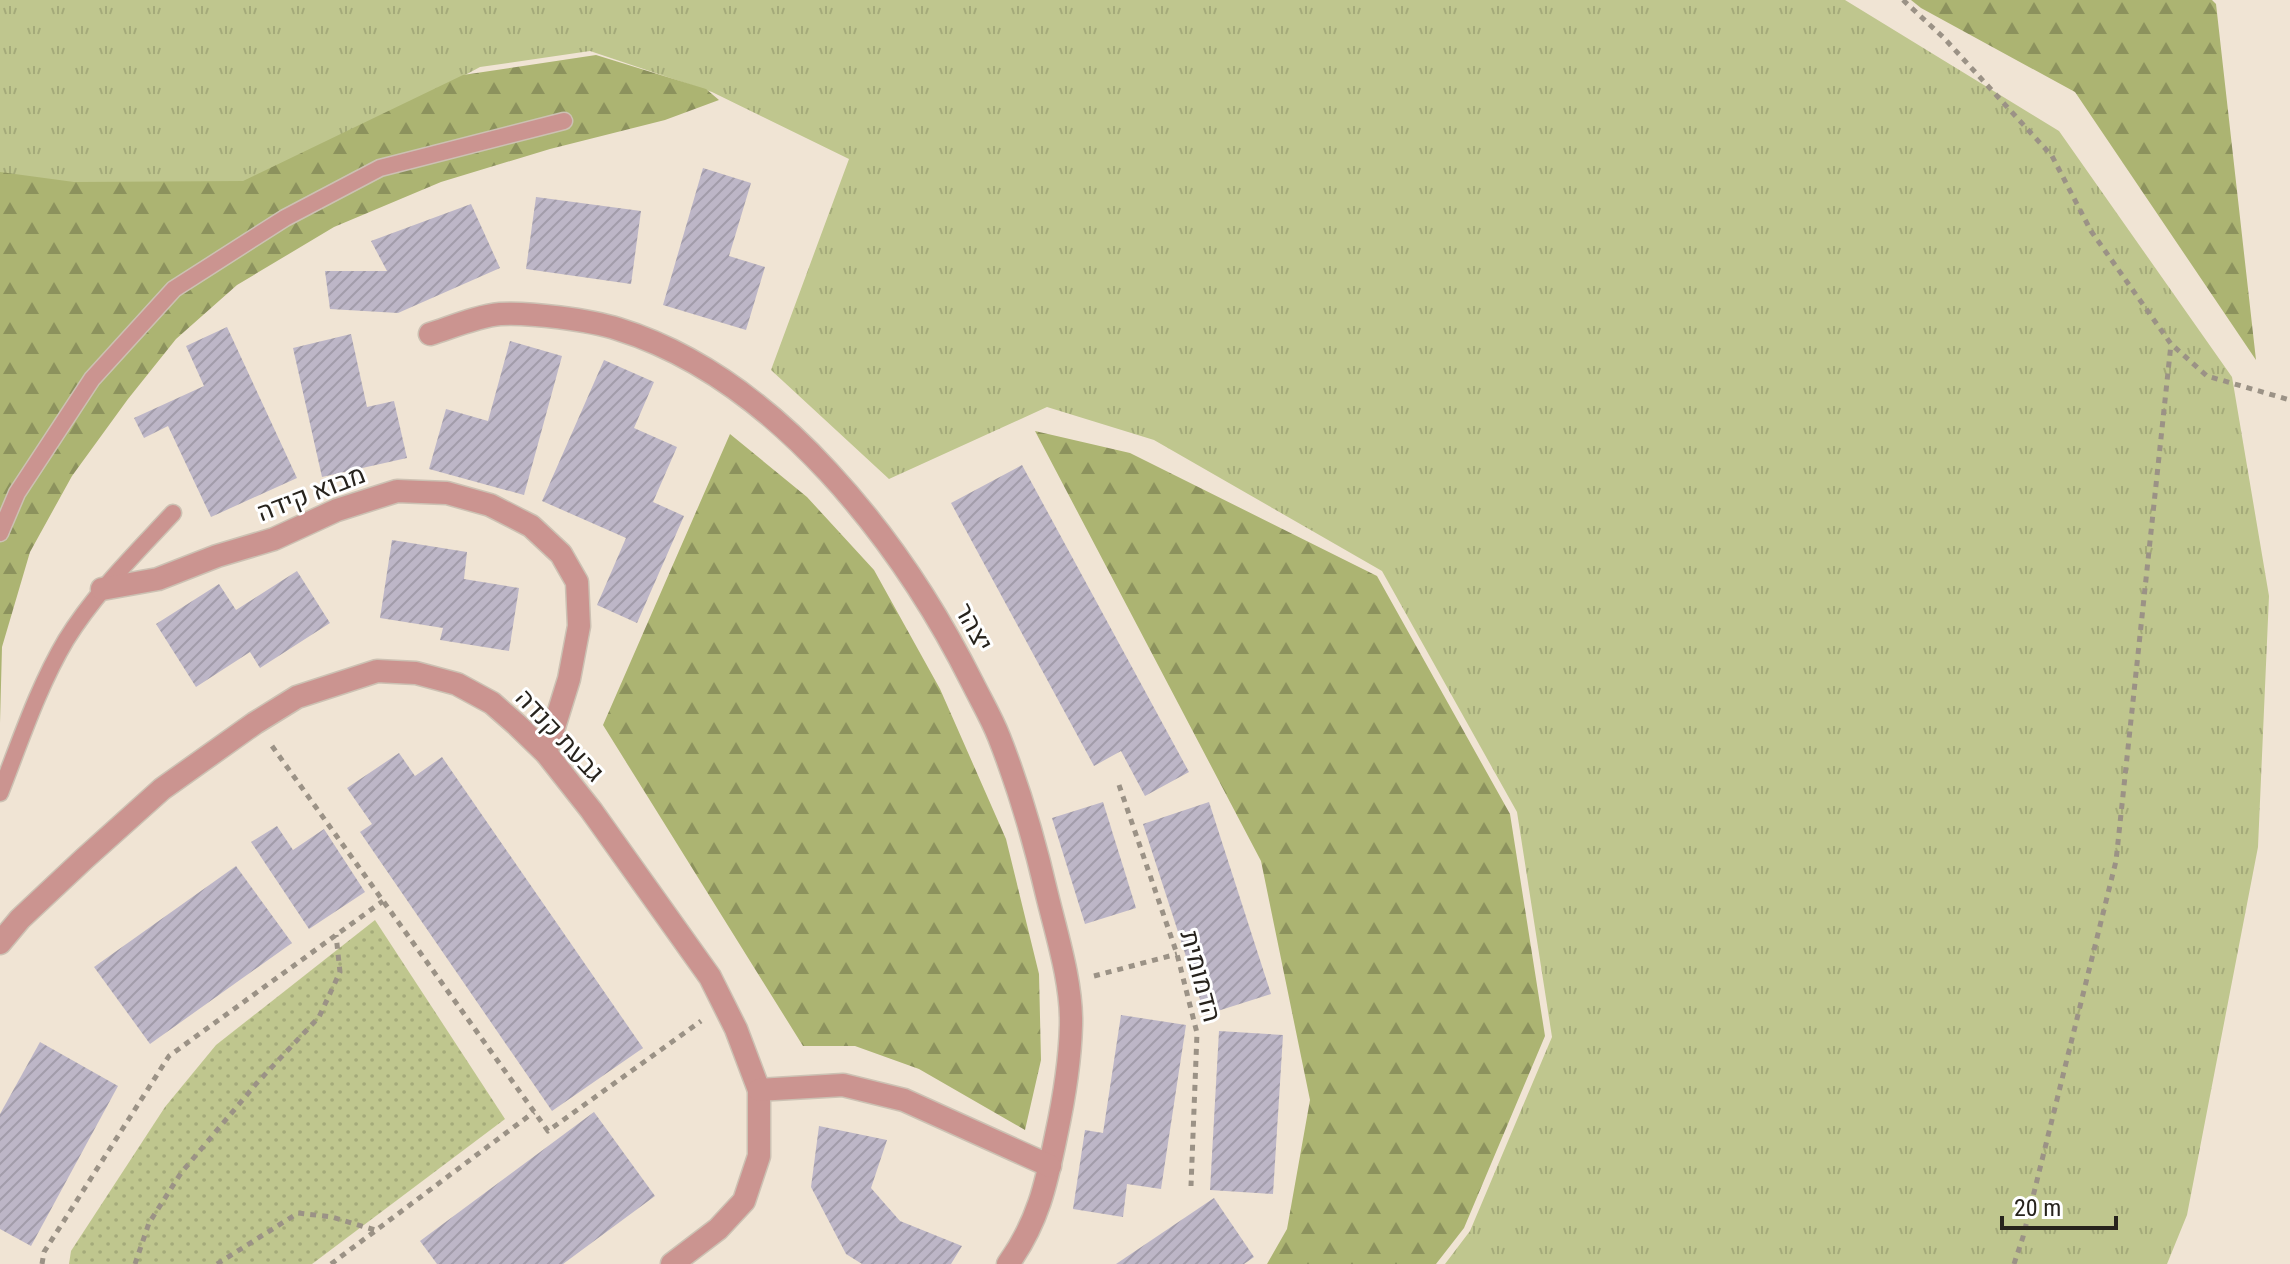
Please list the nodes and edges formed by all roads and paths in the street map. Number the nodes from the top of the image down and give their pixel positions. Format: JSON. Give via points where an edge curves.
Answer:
{"nodes":[{"id":1,"x":1903,"y":0,"type":"edge"},
{"id":2,"x":564,"y":121,"type":"dead end"},
{"id":3,"x":430,"y":334,"type":"dead end"},
{"id":4,"x":2171,"y":344,"type":"junction"},
{"id":5,"x":2290,"y":400,"type":"edge"},
{"id":6,"x":173,"y":513,"type":"dead end"},
{"id":7,"x":0,"y":533,"type":"edge"},
{"id":8,"x":102,"y":589,"type":"junction"},
{"id":9,"x":255,"y":723,"type":"junction"},
{"id":10,"x":546,"y":753,"type":"junction"},
{"id":11,"x":1119,"y":785,"type":"dead end"},
{"id":12,"x":0,"y":793,"type":"edge"},
{"id":13,"x":383,"y":901,"type":"junction"},
{"id":14,"x":336,"y":935,"type":"junction"},
{"id":15,"x":0,"y":943,"type":"edge"},
{"id":16,"x":1177,"y":954,"type":"junction"},
{"id":17,"x":1066,"y":984,"type":"junction"},
{"id":18,"x":724,"y":1005,"type":"junction"},
{"id":19,"x":759,"y":1090,"type":"junction"},
{"id":20,"x":534,"y":1112,"type":"junction"},
{"id":21,"x":1050,"y":1166,"type":"junction"},
{"id":22,"x":1191,"y":1186,"type":"dead end"},
{"id":23,"x":376,"y":1230,"type":"junction"},
{"id":24,"x":42,"y":1264,"type":"edge"},
{"id":25,"x":135,"y":1264,"type":"edge"},
{"id":26,"x":217,"y":1264,"type":"edge"},
{"id":27,"x":331,"y":1264,"type":"edge"},
{"id":28,"x":672,"y":1264,"type":"edge"},
{"id":29,"x":1008,"y":1264,"type":"edge"},
{"id":30,"x":2014,"y":1264,"type":"edge"}],
"edges":[{"from":1,"to":4,"type":"path","via":[[2052,156],[2091,231]]},
{"from":2,"to":7,"type":"lane","via":[[380,168],[285,218],[174,289],[92,379],[17,493]]},
{"from":3,"to":17,"type":"street","name":"יצהר","via":[[499,314],[617,328],[720,378],[767,412],[809,454],[909,571],[999,736],[1039,862]]},
{"from":4,"to":5,"type":"path","via":[[2207,376]]},
{"from":4,"to":30,"type":"path","via":[[2116,861]]},
{"from":6,"to":8,"type":"lane"},
{"from":8,"to":10,"type":"street","name":"מבוא קידה","via":[[158,579],[397,491],[447,493],[490,505],[531,526],[561,554],[577,582],[579,626]]},
{"from":8,"to":12,"type":"lane","via":[[65,642]]},
{"from":9,"to":10,"type":"street","name":"גבעת קנדה","via":[[297,697],[333,684],[377,671],[416,673],[457,684],[492,703]]},
{"from":9,"to":13,"type":"path"},
{"from":9,"to":15,"type":"street","name":"גבעת קנדה","via":[[162,789]]},
{"from":10,"to":18,"type":"street","name":"גבעת קנדה","via":[[701,964]]},
{"from":11,"to":16,"type":"path","name":"הדמומית"},
{"from":13,"to":14,"type":"path"},
{"from":13,"to":20,"type":"path"},
{"from":14,"to":24,"type":"path","via":[[169,1056],[44,1252]]},
{"from":14,"to":25,"type":"path","via":[[340,972],[319,1017],[181,1173],[149,1223]]},
{"from":16,"to":17,"type":"path"},
{"from":16,"to":22,"type":"path","name":"הדמומית","via":[[1197,1033]]},
{"from":17,"to":21,"type":"street","name":"יצהר","via":[[1071,1022],[1066,1091]]},
{"from":18,"to":19,"type":"street","name":"גבעת קנדה"},
{"from":18,"to":20,"type":"path","via":[[548,1131]]},
{"from":19,"to":21,"type":"street","via":[[843,1085],[904,1100]]},
{"from":19,"to":28,"type":"street","name":"גבעת קנדה","via":[[759,1156],[744,1201]]},
{"from":20,"to":23,"type":"path"},
{"from":21,"to":29,"type":"street","name":"יצהר","via":[[1045,1193]]},
{"from":23,"to":26,"type":"path","via":[[298,1213]]},
{"from":23,"to":27,"type":"path"}]}
